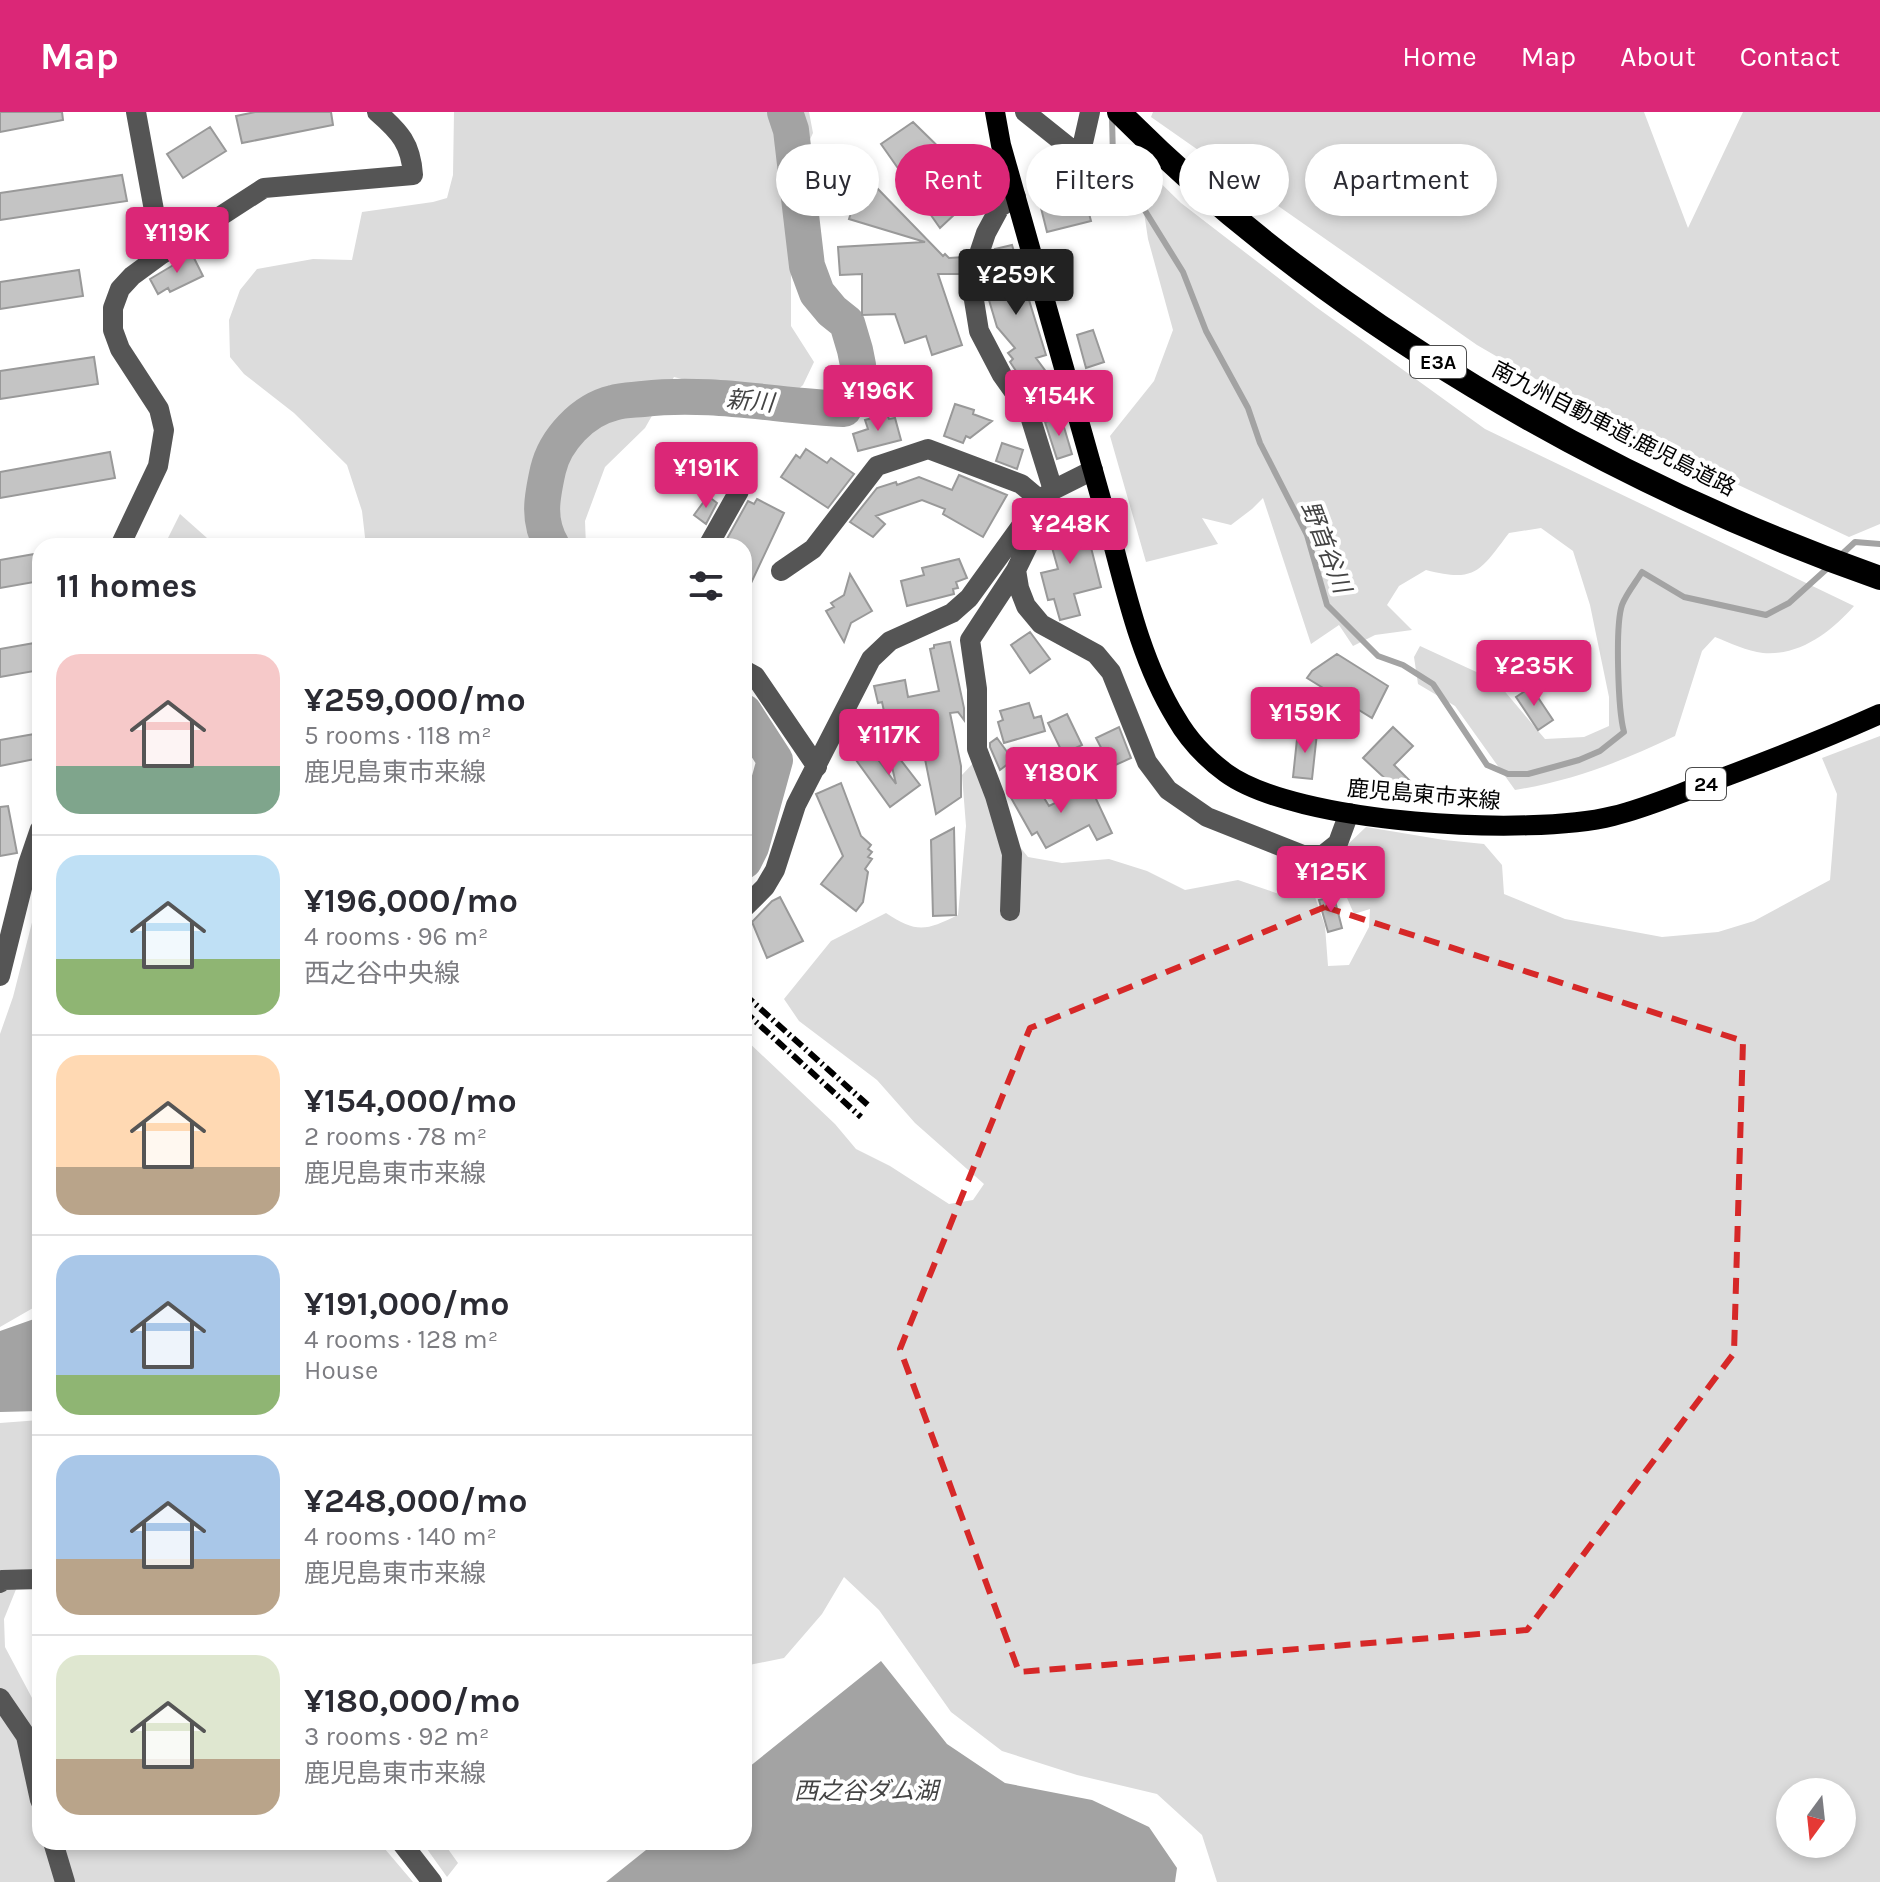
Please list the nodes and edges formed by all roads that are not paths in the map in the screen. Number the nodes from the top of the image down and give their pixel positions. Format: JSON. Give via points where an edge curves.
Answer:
{"nodes":[{"id":1,"x":136,"y":112,"type":"edge"},
{"id":2,"x":377,"y":112,"type":"edge"},
{"id":3,"x":995,"y":112,"type":"edge"},
{"id":4,"x":1025,"y":112,"type":"edge"},
{"id":5,"x":1090,"y":112,"type":"edge"},
{"id":6,"x":1119,"y":112,"type":"edge"},
{"id":7,"x":1016,"y":197,"type":"junction"},
{"id":8,"x":162,"y":254,"type":"junction"},
{"id":9,"x":1093,"y":470,"type":"junction"},
{"id":10,"x":739,"y":491,"type":"dead end"},
{"id":11,"x":1041,"y":501,"type":"junction"},
{"id":12,"x":124,"y":538,"type":"edge"},
{"id":13,"x":713,"y":538,"type":"edge"},
{"id":14,"x":1016,"y":570,"type":"junction"},
{"id":15,"x":781,"y":571,"type":"dead end"},
{"id":16,"x":1880,"y":578,"type":"edge"},
{"id":17,"x":752,"y":674,"type":"edge"},
{"id":18,"x":1880,"y":714,"type":"edge"},
{"id":19,"x":817,"y":767,"type":"junction"},
{"id":20,"x":1349,"y":813,"type":"junction"},
{"id":21,"x":32,"y":852,"type":"edge"},
{"id":22,"x":752,"y":900,"type":"edge"},
{"id":23,"x":1010,"y":911,"type":"dead end"},
{"id":24,"x":0,"y":976,"type":"edge"},
{"id":25,"x":32,"y":1579,"type":"edge"},
{"id":26,"x":0,"y":1583,"type":"edge"},
{"id":27,"x":0,"y":1698,"type":"edge"},
{"id":28,"x":32,"y":1763,"type":"edge"},
{"id":29,"x":55,"y":1850,"type":"edge"},
{"id":30,"x":407,"y":1850,"type":"edge"},
{"id":31,"x":65,"y":1882,"type":"edge"},
{"id":32,"x":432,"y":1882,"type":"edge"}],
"edges":[{"from":1,"to":8,"type":"street"},
{"from":2,"to":8,"type":"street","via":[[412,154],[413,175],[264,188]]},
{"from":3,"to":7,"type":"main road","name":"鹿児島東市来線","number":"24"},
{"from":4,"to":5,"type":"street","via":[[1080,156]]},
{"from":6,"to":16,"type":"highway","name":"南九州自動車道;鹿児島道路","number":"E3A","via":[[1263,242],[1360,313],[1494,398],[1623,467],[1806,552]]},
{"from":7,"to":9,"type":"main road","name":"鹿児島東市来線","number":"24"},
{"from":7,"to":11,"type":"street","via":[[1000,207],[986,233],[973,294],[979,331],[1029,413]]},
{"from":8,"to":12,"type":"street","via":[[120,289],[113,308],[120,349],[159,409],[164,430],[158,466]]},
{"from":9,"to":11,"type":"street"},
{"from":9,"to":20,"type":"main road","name":"鹿児島東市来線","number":"24","via":[[1138,629],[1176,719],[1228,775],[1277,797]]},
{"from":10,"to":13,"type":"street"},
{"from":11,"to":14,"type":"street","via":[[1036,529]]},
{"from":11,"to":15,"type":"street","via":[[1021,484],[928,449],[877,466],[813,549]]},
{"from":11,"to":19,"type":"street","via":[[969,598],[952,613],[890,641],[871,659]]},
{"from":14,"to":20,"type":"street","via":[[1026,606],[1041,624],[1096,654],[1111,672],[1147,762],[1168,790],[1207,817],[1303,855],[1323,855],[1338,843]]},
{"from":14,"to":23,"type":"street","via":[[970,640],[977,749],[1012,854]]},
{"from":17,"to":19,"type":"street"},
{"from":18,"to":20,"type":"main road","name":"鹿児島東市来線","number":"24","via":[[1661,800],[1572,824],[1524,827]]},
{"from":19,"to":22,"type":"street","via":[[796,805],[775,870]]},
{"from":21,"to":24,"type":"street"},
{"from":25,"to":26,"type":"street"},
{"from":27,"to":28,"type":"street","via":[[26,1736]]},
{"from":29,"to":31,"type":"street"},
{"from":30,"to":32,"type":"street"}]}
